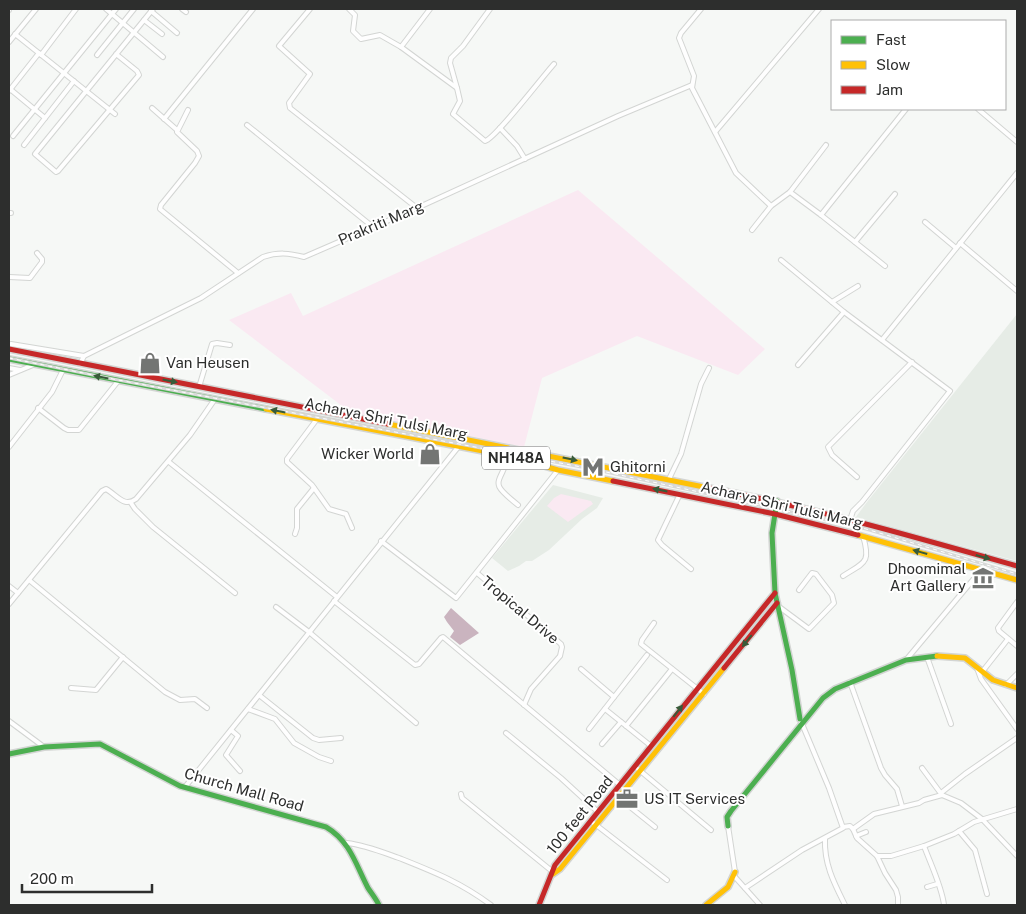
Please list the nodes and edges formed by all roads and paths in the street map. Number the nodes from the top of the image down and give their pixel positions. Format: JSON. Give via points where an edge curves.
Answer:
{"nodes":[{"id":1,"x":36,"y":9,"type":"edge"},
{"id":2,"x":76,"y":9,"type":"edge"},
{"id":3,"x":106,"y":9,"type":"edge"},
{"id":4,"x":116,"y":9,"type":"edge"},
{"id":5,"x":134,"y":9,"type":"edge"},
{"id":6,"x":182,"y":9,"type":"edge"},
{"id":7,"x":253,"y":9,"type":"edge"},
{"id":8,"x":310,"y":9,"type":"edge"},
{"id":9,"x":349,"y":9,"type":"edge"},
{"id":10,"x":430,"y":9,"type":"edge"},
{"id":11,"x":490,"y":9,"type":"edge"},
{"id":12,"x":701,"y":9,"type":"edge"},
{"id":13,"x":819,"y":9,"type":"edge"},
{"id":14,"x":152,"y":10,"type":"edge"},
{"id":15,"x":186,"y":12,"type":"dead end"},
{"id":16,"x":112,"y":14,"type":"junction"},
{"id":17,"x":144,"y":20,"type":"junction"},
{"id":18,"x":123,"y":23,"type":"junction"},
{"id":19,"x":134,"y":32,"type":"junction"},
{"id":20,"x":177,"y":33,"type":"dead end"},
{"id":21,"x":15,"y":34,"type":"junction"},
{"id":22,"x":162,"y":34,"type":"dead end"},
{"id":23,"x":9,"y":42,"type":"edge"},
{"id":24,"x":400,"y":47,"type":"junction"},
{"id":25,"x":40,"y":54,"type":"junction"},
{"id":26,"x":97,"y":54,"type":"dead end"},
{"id":27,"x":116,"y":54,"type":"junction"},
{"id":28,"x":163,"y":57,"type":"dead end"},
{"id":29,"x":554,"y":64,"type":"dead end"},
{"id":30,"x":63,"y":73,"type":"junction"},
{"id":31,"x":74,"y":81,"type":"junction"},
{"id":32,"x":692,"y":86,"type":"junction"},
{"id":33,"x":456,"y":88,"type":"junction"},
{"id":34,"x":9,"y":90,"type":"edge"},
{"id":35,"x":86,"y":91,"type":"junction"},
{"id":36,"x":152,"y":108,"type":"dead end"},
{"id":37,"x":34,"y":109,"type":"junction"},
{"id":38,"x":109,"y":110,"type":"junction"},
{"id":39,"x":188,"y":110,"type":"dead end"},
{"id":40,"x":905,"y":110,"type":"edge"},
{"id":41,"x":979,"y":110,"type":"edge"},
{"id":42,"x":115,"y":114,"type":"dead end"},
{"id":43,"x":45,"y":118,"type":"junction"},
{"id":44,"x":164,"y":119,"type":"junction"},
{"id":45,"x":247,"y":125,"type":"dead end"},
{"id":46,"x":500,"y":128,"type":"junction"},
{"id":47,"x":177,"y":130,"type":"junction"},
{"id":48,"x":715,"y":132,"type":"junction"},
{"id":49,"x":13,"y":136,"type":"dead end"},
{"id":50,"x":1017,"y":142,"type":"edge"},
{"id":51,"x":24,"y":145,"type":"dead end"},
{"id":52,"x":826,"y":145,"type":"dead end"},
{"id":53,"x":525,"y":159,"type":"junction"},
{"id":54,"x":1017,"y":173,"type":"edge"},
{"id":55,"x":790,"y":192,"type":"junction"},
{"id":56,"x":895,"y":194,"type":"dead end"},
{"id":57,"x":771,"y":206,"type":"junction"},
{"id":58,"x":417,"y":208,"type":"junction"},
{"id":59,"x":821,"y":214,"type":"junction"},
{"id":60,"x":925,"y":222,"type":"dead end"},
{"id":61,"x":373,"y":227,"type":"junction"},
{"id":62,"x":752,"y":230,"type":"dead end"},
{"id":63,"x":855,"y":242,"type":"junction"},
{"id":64,"x":960,"y":243,"type":"junction"},
{"id":65,"x":956,"y":248,"type":"junction"},
{"id":66,"x":38,"y":253,"type":"dead end"},
{"id":67,"x":781,"y":260,"type":"dead end"},
{"id":68,"x":885,"y":266,"type":"dead end"},
{"id":69,"x":238,"y":273,"type":"junction"},
{"id":70,"x":9,"y":277,"type":"edge"},
{"id":71,"x":858,"y":286,"type":"dead end"},
{"id":72,"x":1017,"y":291,"type":"edge"},
{"id":73,"x":832,"y":302,"type":"junction"},
{"id":74,"x":844,"y":312,"type":"junction"},
{"id":75,"x":9,"y":337,"type":"edge"},
{"id":76,"x":882,"y":340,"type":"junction"},
{"id":77,"x":230,"y":345,"type":"dead end"},
{"id":78,"x":11,"y":347,"type":"edge"},
{"id":79,"x":84,"y":356,"type":"junction"},
{"id":80,"x":9,"y":359,"type":"edge"},
{"id":81,"x":912,"y":362,"type":"junction"},
{"id":82,"x":35,"y":364,"type":"junction"},
{"id":83,"x":80,"y":364,"type":"junction"},
{"id":84,"x":798,"y":365,"type":"dead end"},
{"id":85,"x":9,"y":368,"type":"edge"},
{"id":86,"x":709,"y":368,"type":"dead end"},
{"id":87,"x":63,"y":369,"type":"junction"},
{"id":88,"x":20,"y":370,"type":"junction"},
{"id":89,"x":80,"y":373,"type":"junction"},
{"id":90,"x":9,"y":374,"type":"edge"},
{"id":91,"x":119,"y":380,"type":"junction"},
{"id":92,"x":199,"y":387,"type":"junction"},
{"id":93,"x":215,"y":399,"type":"junction"},
{"id":94,"x":38,"y":408,"type":"junction"},
{"id":95,"x":317,"y":418,"type":"junction"},
{"id":96,"x":459,"y":446,"type":"junction"},
{"id":97,"x":9,"y":447,"type":"edge"},
{"id":98,"x":509,"y":456,"type":"junction"},
{"id":99,"x":168,"y":462,"type":"junction"},
{"id":100,"x":558,"y":470,"type":"junction"},
{"id":101,"x":857,"y":477,"type":"dead end"},
{"id":102,"x":669,"y":479,"type":"junction"},
{"id":103,"x":314,"y":488,"type":"junction"},
{"id":104,"x":680,"y":494,"type":"junction"},
{"id":105,"x":777,"y":501,"type":"junction"},
{"id":106,"x":131,"y":503,"type":"junction"},
{"id":107,"x":518,"y":505,"type":"dead end"},
{"id":108,"x":775,"y":514,"type":"junction"},
{"id":109,"x":850,"y":520,"type":"junction"},
{"id":110,"x":352,"y":528,"type":"dead end"},
{"id":111,"x":296,"y":534,"type":"dead end"},
{"id":112,"x":863,"y":536,"type":"junction"},
{"id":113,"x":381,"y":541,"type":"junction"},
{"id":114,"x":1017,"y":566,"type":"edge"},
{"id":115,"x":691,"y":569,"type":"dead end"},
{"id":116,"x":982,"y":570,"type":"junction"},
{"id":117,"x":477,"y":574,"type":"junction"},
{"id":118,"x":843,"y":576,"type":"dead end"},
{"id":119,"x":29,"y":580,"type":"junction"},
{"id":120,"x":1017,"y":580,"type":"edge"},
{"id":121,"x":9,"y":586,"type":"edge"},
{"id":122,"x":798,"y":590,"type":"dead end"},
{"id":123,"x":18,"y":593,"type":"junction"},
{"id":124,"x":775,"y":593,"type":"junction"},
{"id":125,"x":235,"y":594,"type":"dead end"},
{"id":126,"x":335,"y":599,"type":"junction"},
{"id":127,"x":1017,"y":602,"type":"edge"},
{"id":128,"x":9,"y":604,"type":"edge"},
{"id":129,"x":778,"y":605,"type":"junction"},
{"id":130,"x":276,"y":607,"type":"dead end"},
{"id":131,"x":654,"y":622,"type":"dead end"},
{"id":132,"x":309,"y":632,"type":"junction"},
{"id":133,"x":1008,"y":639,"type":"junction"},
{"id":134,"x":1017,"y":646,"type":"edge"},
{"id":135,"x":647,"y":655,"type":"dead end"},
{"id":136,"x":122,"y":657,"type":"junction"},
{"id":137,"x":927,"y":657,"type":"junction"},
{"id":138,"x":906,"y":660,"type":"junction"},
{"id":139,"x":977,"y":668,"type":"junction"},
{"id":140,"x":672,"y":669,"type":"junction"},
{"id":141,"x":580,"y":670,"type":"dead end"},
{"id":142,"x":982,"y":672,"type":"junction"},
{"id":143,"x":1017,"y":674,"type":"edge"},
{"id":144,"x":850,"y":682,"type":"junction"},
{"id":145,"x":1006,"y":685,"type":"junction"},
{"id":146,"x":71,"y":688,"type":"dead end"},
{"id":147,"x":697,"y":688,"type":"junction"},
{"id":148,"x":1017,"y":688,"type":"edge"},
{"id":149,"x":704,"y":694,"type":"junction"},
{"id":150,"x":259,"y":696,"type":"junction"},
{"id":151,"x":614,"y":698,"type":"junction"},
{"id":152,"x":524,"y":705,"type":"junction"},
{"id":153,"x":207,"y":708,"type":"dead end"},
{"id":154,"x":248,"y":709,"type":"junction"},
{"id":155,"x":605,"y":709,"type":"junction"},
{"id":156,"x":9,"y":721,"type":"edge"},
{"id":157,"x":621,"y":722,"type":"junction"},
{"id":158,"x":800,"y":722,"type":"junction"},
{"id":159,"x":416,"y":723,"type":"dead end"},
{"id":160,"x":951,"y":724,"type":"dead end"},
{"id":161,"x":626,"y":726,"type":"junction"},
{"id":162,"x":588,"y":728,"type":"dead end"},
{"id":163,"x":232,"y":730,"type":"junction"},
{"id":164,"x":1017,"y":730,"type":"edge"},
{"id":165,"x":662,"y":732,"type":"junction"},
{"id":166,"x":506,"y":733,"type":"dead end"},
{"id":167,"x":668,"y":737,"type":"junction"},
{"id":168,"x":341,"y":738,"type":"dead end"},
{"id":169,"x":1017,"y":738,"type":"edge"},
{"id":170,"x":602,"y":744,"type":"dead end"},
{"id":171,"x":650,"y":746,"type":"junction"},
{"id":172,"x":44,"y":747,"type":"junction"},
{"id":173,"x":9,"y":754,"type":"edge"},
{"id":174,"x":331,"y":761,"type":"dead end"},
{"id":175,"x":634,"y":766,"type":"junction"},
{"id":176,"x":922,"y":768,"type":"dead end"},
{"id":177,"x":240,"y":771,"type":"dead end"},
{"id":178,"x":640,"y":772,"type":"junction"},
{"id":179,"x":620,"y":785,"type":"junction"},
{"id":180,"x":185,"y":787,"type":"junction"},
{"id":181,"x":461,"y":794,"type":"dead end"},
{"id":182,"x":942,"y":794,"type":"junction"},
{"id":183,"x":619,"y":798,"type":"junction"},
{"id":184,"x":902,"y":806,"type":"junction"},
{"id":185,"x":1017,"y":809,"type":"edge"},
{"id":186,"x":598,"y":812,"type":"junction"},
{"id":187,"x":982,"y":819,"type":"junction"},
{"id":188,"x":591,"y":821,"type":"junction"},
{"id":189,"x":596,"y":825,"type":"junction"},
{"id":190,"x":728,"y":826,"type":"joint"},
{"id":191,"x":655,"y":827,"type":"dead end"},
{"id":192,"x":843,"y":827,"type":"junction"},
{"id":193,"x":853,"y":829,"type":"junction"},
{"id":194,"x":711,"y":830,"type":"dead end"},
{"id":195,"x":959,"y":831,"type":"junction"},
{"id":196,"x":866,"y":832,"type":"dead end"},
{"id":197,"x":578,"y":836,"type":"junction"},
{"id":198,"x":856,"y":836,"type":"junction"},
{"id":199,"x":825,"y":839,"type":"junction"},
{"id":200,"x":583,"y":841,"type":"junction"},
{"id":201,"x":347,"y":843,"type":"junction"},
{"id":202,"x":924,"y":846,"type":"junction"},
{"id":203,"x":877,"y":856,"type":"junction"},
{"id":204,"x":1017,"y":856,"type":"edge"},
{"id":205,"x":553,"y":873,"type":"junction"},
{"id":206,"x":735,"y":874,"type":"junction"},
{"id":207,"x":667,"y":880,"type":"dead end"},
{"id":208,"x":937,"y":884,"type":"junction"},
{"id":209,"x":927,"y":887,"type":"dead end"},
{"id":210,"x":745,"y":888,"type":"junction"},
{"id":211,"x":987,"y":894,"type":"dead end"},
{"id":212,"x":379,"y":905,"type":"edge"},
{"id":213,"x":491,"y":905,"type":"edge"},
{"id":214,"x":539,"y":905,"type":"edge"},
{"id":215,"x":706,"y":905,"type":"edge"},
{"id":216,"x":760,"y":905,"type":"edge"},
{"id":217,"x":845,"y":905,"type":"edge"},
{"id":218,"x":898,"y":905,"type":"edge"},
{"id":219,"x":944,"y":905,"type":"edge"}],
"edges":[{"from":1,"to":21,"type":"street"},
{"from":2,"to":25,"type":"street"},
{"from":3,"to":16,"type":"street"},
{"from":4,"to":16,"type":"street"},
{"from":5,"to":18,"type":"street"},
{"from":6,"to":15,"type":"street"},
{"from":7,"to":44,"type":"street"},
{"from":8,"to":58,"type":"street","via":[[280,46],[310,73],[291,98],[290,108]]},
{"from":9,"to":24,"type":"street","via":[[355,15],[353,31],[361,39],[379,34]]},
{"from":10,"to":24,"type":"street"},
{"from":11,"to":33,"type":"street","via":[[451,58]]},
{"from":12,"to":32,"type":"street","via":[[679,38],[694,76]]},
{"from":13,"to":48,"type":"street"},
{"from":14,"to":17,"type":"street"},
{"from":14,"to":20,"type":"street"},
{"from":16,"to":18,"type":"street"},
{"from":16,"to":30,"type":"street"},
{"from":17,"to":19,"type":"street"},
{"from":17,"to":22,"type":"street"},
{"from":18,"to":19,"type":"street"},
{"from":18,"to":26,"type":"street"},
{"from":19,"to":27,"type":"street"},
{"from":19,"to":28,"type":"street"},
{"from":21,"to":23,"type":"street"},
{"from":21,"to":25,"type":"street"},
{"from":24,"to":33,"type":"street"},
{"from":25,"to":30,"type":"street"},
{"from":25,"to":34,"type":"street"},
{"from":27,"to":35,"type":"street"},
{"from":27,"to":38,"type":"street","via":[[139,73]]},
{"from":29,"to":46,"type":"street"},
{"from":30,"to":31,"type":"street"},
{"from":30,"to":37,"type":"street"},
{"from":31,"to":35,"type":"street"},
{"from":31,"to":43,"type":"street"},
{"from":32,"to":48,"type":"street"},
{"from":32,"to":53,"type":"street","name":"Prakriti Marg"},
{"from":33,"to":46,"type":"street","via":[[460,101],[453,114],[485,141]]},
{"from":34,"to":37,"type":"street"},
{"from":35,"to":38,"type":"street"},
{"from":35,"to":38,"type":"street","via":[[35,154],[56,172]]},
{"from":36,"to":44,"type":"street"},
{"from":37,"to":43,"type":"street"},
{"from":37,"to":49,"type":"street"},
{"from":38,"to":42,"type":"street"},
{"from":39,"to":47,"type":"street"},
{"from":40,"to":59,"type":"street"},
{"from":41,"to":50,"type":"street"},
{"from":43,"to":51,"type":"street"},
{"from":44,"to":47,"type":"street"},
{"from":45,"to":61,"type":"street"},
{"from":46,"to":53,"type":"street"},
{"from":47,"to":69,"type":"street","via":[[199,156],[160,210]]},
{"from":48,"to":57,"type":"street","via":[[736,173]]},
{"from":52,"to":55,"type":"street"},
{"from":53,"to":58,"type":"street","name":"Prakriti Marg"},
{"from":54,"to":64,"type":"street"},
{"from":55,"to":57,"type":"street"},
{"from":55,"to":59,"type":"street"},
{"from":56,"to":63,"type":"street"},
{"from":57,"to":62,"type":"street"},
{"from":58,"to":61,"type":"street","name":"Prakriti Marg"},
{"from":59,"to":63,"type":"street"},
{"from":60,"to":65,"type":"street"},
{"from":61,"to":69,"type":"street","name":"Prakriti Marg","via":[[304,256],[275,253],[263,257]]},
{"from":63,"to":68,"type":"street"},
{"from":64,"to":65,"type":"street"},
{"from":64,"to":72,"type":"street"},
{"from":65,"to":76,"type":"street"},
{"from":66,"to":70,"type":"street","via":[[42,261],[30,278]]},
{"from":67,"to":73,"type":"street"},
{"from":69,"to":79,"type":"street","name":"Prakriti Marg","via":[[201,298]]},
{"from":71,"to":73,"type":"street"},
{"from":73,"to":74,"type":"street"},
{"from":74,"to":76,"type":"street"},
{"from":74,"to":84,"type":"street"},
{"from":75,"to":78,"type":"street"},
{"from":76,"to":81,"type":"street"},
{"from":77,"to":92,"type":"street","via":[[212,344]]},
{"from":78,"to":79,"type":"street"},
{"from":78,"to":83,"type":"main road","name":"Acharya Shri Tulsi Marg","number":"NH148A"},
{"from":79,"to":83,"type":"street"},
{"from":80,"to":82,"type":"main road","name":"Acharya Shri Tulsi Marg","number":"NH148A"},
{"from":81,"to":101,"type":"street","via":[[829,445],[832,455]]},
{"from":81,"to":109,"type":"street","via":[[950,393],[855,509]]},
{"from":82,"to":87,"type":"main road","name":"Acharya Shri Tulsi Marg","number":"NH148A"},
{"from":82,"to":88,"type":"street"},
{"from":83,"to":89,"type":"main road"},
{"from":83,"to":92,"type":"main road","name":"Acharya Shri Tulsi Marg","number":"NH148A","one_way":true},
{"from":85,"to":88,"type":"street"},
{"from":86,"to":102,"type":"street","via":[[701,384],[681,454]]},
{"from":87,"to":89,"type":"main road","name":"Acharya Shri Tulsi Marg","number":"NH148A"},
{"from":87,"to":94,"type":"street","via":[[52,392]]},
{"from":88,"to":90,"type":"street"},
{"from":91,"to":89,"type":"main road","name":"Acharya Shri Tulsi Marg","number":"NH148A","one_way":true},
{"from":91,"to":93,"type":"main road","name":"Acharya Shri Tulsi Marg","number":"NH148A"},
{"from":91,"to":94,"type":"street","via":[[79,430],[64,428]]},
{"from":92,"to":102,"type":"main road","name":"Acharya Shri Tulsi Marg","number":"NH148A","one_way":true},
{"from":95,"to":93,"type":"main road","name":"Acharya Shri Tulsi Marg","number":"NH148A","one_way":true},
{"from":93,"to":99,"type":"street"},
{"from":94,"to":97,"type":"street"},
{"from":95,"to":96,"type":"main road","name":"Acharya Shri Tulsi Marg","number":"NH148A"},
{"from":95,"to":103,"type":"street","via":[[287,461]]},
{"from":96,"to":98,"type":"main road","name":"Acharya Shri Tulsi Marg","number":"NH148A"},
{"from":96,"to":113,"type":"street"},
{"from":98,"to":100,"type":"main road","name":"Acharya Shri Tulsi Marg","number":"NH148A"},
{"from":98,"to":107,"type":"street","via":[[498,484],[501,491]]},
{"from":99,"to":106,"type":"street"},
{"from":99,"to":126,"type":"street"},
{"from":104,"to":100,"type":"main road","name":"Acharya Shri Tulsi Marg","number":"NH148A","one_way":true},
{"from":100,"to":117,"type":"street","name":"Tropical Drive"},
{"from":102,"to":105,"type":"main road","name":"Acharya Shri Tulsi Marg","number":"NH148A"},
{"from":103,"to":110,"type":"street","via":[[329,509],[346,514]]},
{"from":103,"to":111,"type":"street","via":[[297,509]]},
{"from":104,"to":108,"type":"main road","name":"Acharya Shri Tulsi Marg","number":"NH148A"},
{"from":104,"to":115,"type":"street","via":[[658,540]]},
{"from":105,"to":108,"type":"main road"},
{"from":105,"to":109,"type":"main road","name":"Acharya Shri Tulsi Marg","number":"NH148A"},
{"from":106,"to":119,"type":"street","via":[[124,502],[106,489],[102,490]]},
{"from":106,"to":125,"type":"street","via":[[153,527]]},
{"from":108,"to":112,"type":"main road","name":"Acharya Shri Tulsi Marg","number":"NH148A"},
{"from":108,"to":124,"type":"main road","via":[[772,533]]},
{"from":109,"to":114,"type":"main road","name":"Acharya Shri Tulsi Marg","number":"NH148A","one_way":true},
{"from":116,"to":112,"type":"main road","name":"Acharya Shri Tulsi Marg","number":"NH148A","one_way":true},
{"from":112,"to":118,"type":"street","via":[[867,552],[865,559]]},
{"from":113,"to":117,"type":"street","via":[[455,598]]},
{"from":113,"to":126,"type":"street"},
{"from":116,"to":120,"type":"main road","name":"Acharya Shri Tulsi Marg","number":"NH148A"},
{"from":116,"to":138,"type":"street"},
{"from":117,"to":152,"type":"street","name":"Tropical Drive","via":[[561,644],[560,656],[528,693]]},
{"from":119,"to":123,"type":"street"},
{"from":119,"to":136,"type":"street"},
{"from":121,"to":123,"type":"street"},
{"from":122,"to":129,"type":"street","via":[[812,573],[816,574],[832,595],[834,603],[809,629]]},
{"from":123,"to":128,"type":"street"},
{"from":124,"to":129,"type":"main road"},
{"from":124,"to":147,"type":"main road","name":"100 feet Road"},
{"from":126,"to":132,"type":"street"},
{"from":126,"to":152,"type":"street","via":[[415,665],[444,637]]},
{"from":127,"to":133,"type":"street","via":[[998,628]]},
{"from":129,"to":149,"type":"main road","name":"100 feet Road","one_way":true},
{"from":129,"to":158,"type":"main road"},
{"from":130,"to":132,"type":"street"},
{"from":131,"to":140,"type":"street","via":[[641,644]]},
{"from":132,"to":150,"type":"street"},
{"from":132,"to":159,"type":"street"},
{"from":133,"to":134,"type":"street"},
{"from":133,"to":142,"type":"street"},
{"from":135,"to":151,"type":"street"},
{"from":136,"to":146,"type":"street","via":[[96,690]]},
{"from":136,"to":153,"type":"street","via":[[170,695],[180,700],[195,699]]},
{"from":137,"to":138,"type":"main road"},
{"from":137,"to":139,"type":"main road","via":[[964,658]]},
{"from":137,"to":160,"type":"street"},
{"from":138,"to":144,"type":"main road"},
{"from":139,"to":142,"type":"main road"},
{"from":139,"to":164,"type":"street","via":[[981,679]]},
{"from":140,"to":147,"type":"street"},
{"from":140,"to":161,"type":"street"},
{"from":141,"to":151,"type":"street"},
{"from":142,"to":145,"type":"main road"},
{"from":143,"to":145,"type":"street"},
{"from":144,"to":158,"type":"main road","via":[[826,695]]},
{"from":144,"to":184,"type":"street","via":[[881,768],[897,789]]},
{"from":145,"to":148,"type":"main road"},
{"from":147,"to":149,"type":"street"},
{"from":165,"to":147,"type":"main road","name":"100 feet Road","one_way":true},
{"from":149,"to":167,"type":"main road","name":"100 feet Road"},
{"from":150,"to":154,"type":"street"},
{"from":150,"to":168,"type":"street","via":[[313,738]]},
{"from":151,"to":155,"type":"street"},
{"from":152,"to":179,"type":"street"},
{"from":154,"to":163,"type":"street"},
{"from":154,"to":174,"type":"street","via":[[275,718],[294,743]]},
{"from":155,"to":157,"type":"street"},
{"from":155,"to":162,"type":"street"},
{"from":156,"to":172,"type":"street"},
{"from":157,"to":161,"type":"street"},
{"from":157,"to":170,"type":"street"},
{"from":158,"to":190,"type":"main road","via":[[729,814]]},
{"from":158,"to":192,"type":"street"},
{"from":161,"to":171,"type":"street"},
{"from":163,"to":177,"type":"street","via":[[238,736],[226,755]]},
{"from":163,"to":180,"type":"street"},
{"from":165,"to":167,"type":"main road"},
{"from":165,"to":171,"type":"main road","name":"100 feet Road"},
{"from":166,"to":186,"type":"street"},
{"from":167,"to":178,"type":"main road","name":"100 feet Road"},
{"from":169,"to":182,"type":"street"},
{"from":171,"to":175,"type":"main road","name":"100 feet Road"},
{"from":172,"to":173,"type":"main road","name":"Church Mall Road"},
{"from":172,"to":180,"type":"main road","name":"Church Mall Road","via":[[100,744]]},
{"from":175,"to":178,"type":"street"},
{"from":175,"to":179,"type":"main road","name":"100 feet Road"},
{"from":176,"to":182,"type":"street"},
{"from":178,"to":183,"type":"main road","name":"100 feet Road"},
{"from":178,"to":194,"type":"street"},
{"from":179,"to":186,"type":"main road","name":"100 feet Road"},
{"from":180,"to":201,"type":"main road","name":"Church Mall Road","via":[[326,827]]},
{"from":181,"to":205,"type":"street"},
{"from":182,"to":184,"type":"street","via":[[919,804]]},
{"from":182,"to":187,"type":"street"},
{"from":183,"to":189,"type":"main road","name":"100 feet Road"},
{"from":183,"to":191,"type":"street"},
{"from":184,"to":193,"type":"street","via":[[874,814]]},
{"from":185,"to":187,"type":"street"},
{"from":186,"to":188,"type":"main road","name":"100 feet Road"},
{"from":187,"to":195,"type":"street"},
{"from":187,"to":204,"type":"street"},
{"from":188,"to":189,"type":"street"},
{"from":188,"to":197,"type":"main road","name":"100 feet Road"},
{"from":189,"to":200,"type":"main road","name":"100 feet Road"},
{"from":189,"to":207,"type":"street"},
{"from":190,"to":206,"type":"street"},
{"from":192,"to":193,"type":"street"},
{"from":192,"to":199,"type":"street"},
{"from":193,"to":198,"type":"street"},
{"from":195,"to":202,"type":"street"},
{"from":195,"to":211,"type":"street","via":[[975,850]]},
{"from":196,"to":198,"type":"street"},
{"from":197,"to":200,"type":"street"},
{"from":197,"to":205,"type":"main road","name":"100 feet Road","via":[[555,865]]},
{"from":198,"to":203,"type":"street"},
{"from":199,"to":210,"type":"street","via":[[802,850]]},
{"from":199,"to":217,"type":"street","via":[[827,864]]},
{"from":200,"to":205,"type":"main road","name":"100 feet Road"},
{"from":201,"to":212,"type":"main road","name":"Church Mall Road"},
{"from":201,"to":213,"type":"street","via":[[387,854],[448,878]]},
{"from":202,"to":203,"type":"street","via":[[891,856]]},
{"from":202,"to":208,"type":"street"},
{"from":203,"to":218,"type":"street","via":[[896,890]]},
{"from":205,"to":214,"type":"main road"},
{"from":206,"to":210,"type":"street"},
{"from":206,"to":215,"type":"main road","via":[[717,898]]},
{"from":208,"to":209,"type":"street"},
{"from":208,"to":219,"type":"street"},
{"from":210,"to":216,"type":"street"}]}
